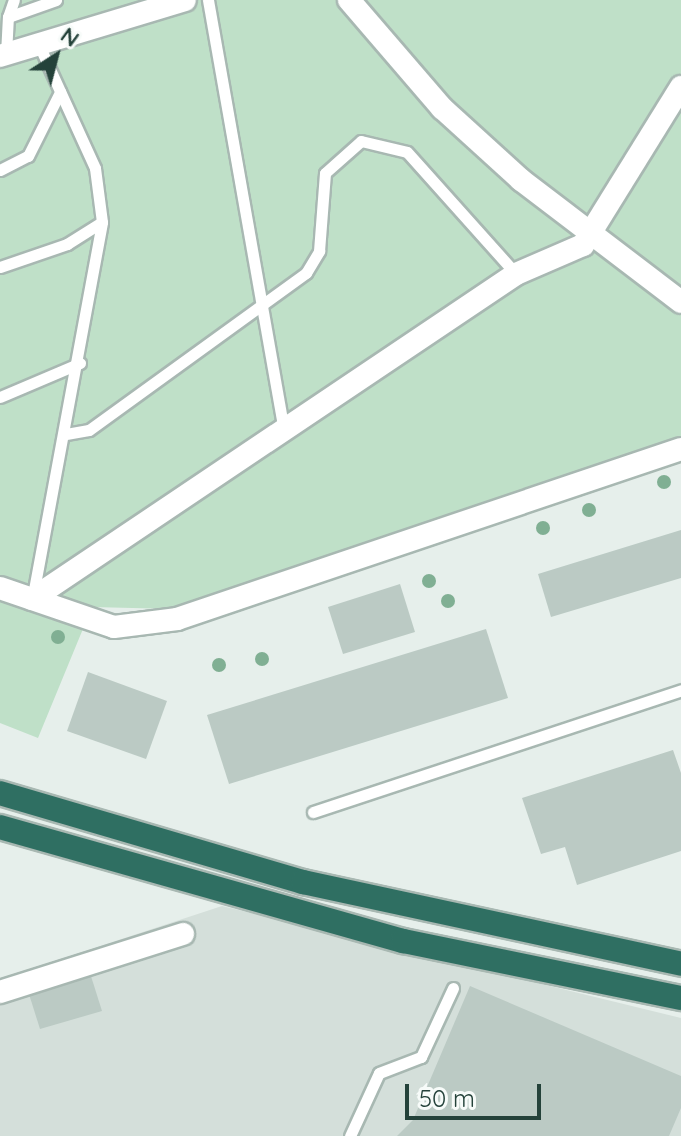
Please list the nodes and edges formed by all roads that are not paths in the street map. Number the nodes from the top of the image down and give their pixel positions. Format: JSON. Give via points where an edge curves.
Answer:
{"nodes":[{"id":1,"x":14,"y":0,"type":"edge"},
{"id":2,"x":56,"y":0,"type":"edge"},
{"id":3,"x":185,"y":0,"type":"edge"},
{"id":4,"x":208,"y":0,"type":"edge"},
{"id":5,"x":349,"y":0,"type":"edge"},
{"id":6,"x":8,"y":17,"type":"junction"},
{"id":7,"x":38,"y":43,"type":"junction"},
{"id":8,"x":3,"y":55,"type":"edge"},
{"id":9,"x":681,"y":87,"type":"edge"},
{"id":10,"x":60,"y":92,"type":"junction"},
{"id":11,"x":0,"y":170,"type":"edge"},
{"id":12,"x":102,"y":222,"type":"junction"},
{"id":13,"x":590,"y":236,"type":"junction"},
{"id":14,"x":0,"y":267,"type":"edge"},
{"id":15,"x":516,"y":274,"type":"junction"},
{"id":16,"x":681,"y":302,"type":"edge"},
{"id":17,"x":262,"y":306,"type":"junction"},
{"id":18,"x":80,"y":363,"type":"junction"},
{"id":19,"x":0,"y":397,"type":"edge"},
{"id":20,"x":284,"y":431,"type":"junction"},
{"id":21,"x":66,"y":434,"type":"junction"},
{"id":22,"x":681,"y":449,"type":"edge"},
{"id":23,"x":0,"y":588,"type":"edge"},
{"id":24,"x":32,"y":599,"type":"junction"},
{"id":25,"x":681,"y":690,"type":"edge"},
{"id":26,"x":0,"y":793,"type":"edge"},
{"id":27,"x":313,"y":812,"type":"dead end"},
{"id":28,"x":0,"y":827,"type":"edge"},
{"id":29,"x":183,"y":934,"type":"dead end"},
{"id":30,"x":681,"y":964,"type":"edge"},
{"id":31,"x":453,"y":988,"type":"dead end"},
{"id":32,"x":0,"y":992,"type":"edge"},
{"id":33,"x":681,"y":998,"type":"edge"},
{"id":34,"x":350,"y":1136,"type":"edge"}],
"edges":[{"from":1,"to":6,"type":"lane"},
{"from":2,"to":6,"type":"lane"},
{"from":3,"to":7,"type":"street"},
{"from":4,"to":17,"type":"lane"},
{"from":5,"to":13,"type":"street","via":[[442,108]]},
{"from":6,"to":8,"type":"lane"},
{"from":7,"to":8,"type":"street"},
{"from":7,"to":10,"type":"lane"},
{"from":9,"to":13,"type":"street"},
{"from":10,"to":11,"type":"lane","via":[[28,156]]},
{"from":10,"to":12,"type":"lane","via":[[95,168]]},
{"from":12,"to":14,"type":"lane","via":[[67,244]]},
{"from":12,"to":18,"type":"lane"},
{"from":13,"to":15,"type":"street"},
{"from":13,"to":16,"type":"street"},
{"from":15,"to":17,"type":"lane","via":[[407,152],[361,141],[325,173],[319,251],[306,273]]},
{"from":15,"to":20,"type":"street"},
{"from":17,"to":20,"type":"lane"},
{"from":17,"to":21,"type":"lane","via":[[89,430]]},
{"from":18,"to":19,"type":"lane"},
{"from":18,"to":21,"type":"lane"},
{"from":20,"to":24,"type":"street"},
{"from":21,"to":24,"type":"lane"},
{"from":22,"to":24,"type":"street","via":[[177,619],[114,627]]},
{"from":23,"to":24,"type":"street"},
{"from":25,"to":27,"type":"lane"},
{"from":26,"to":30,"type":"highway","via":[[303,882]]},
{"from":28,"to":33,"type":"highway","via":[[403,941]]},
{"from":29,"to":32,"type":"street"},
{"from":31,"to":34,"type":"lane","via":[[421,1057],[379,1073]]}]}
